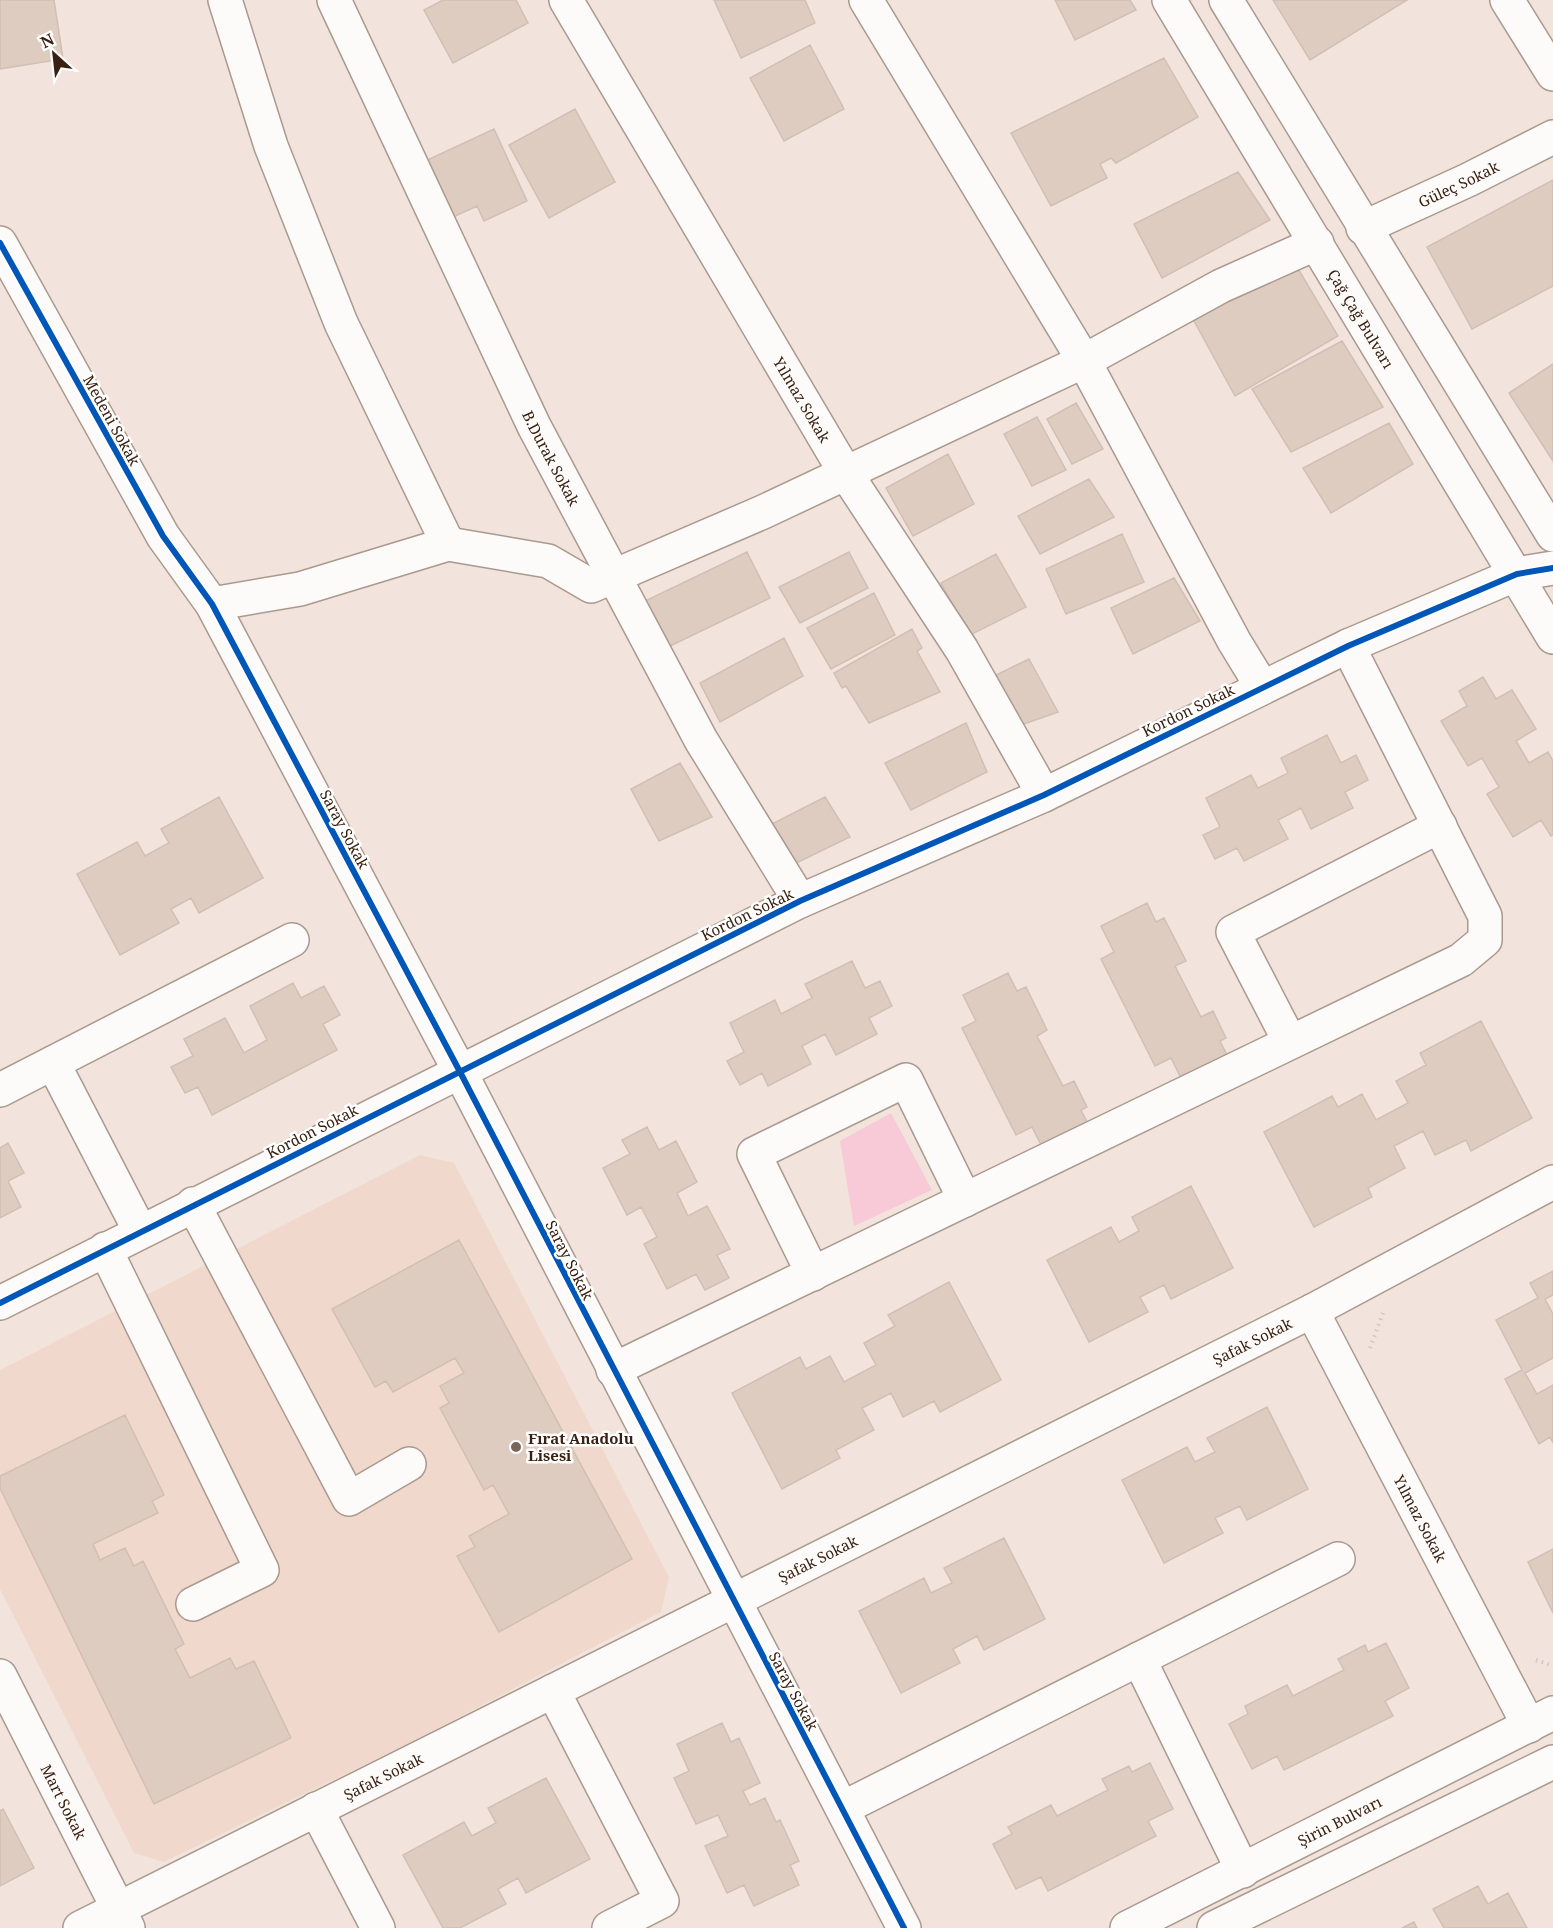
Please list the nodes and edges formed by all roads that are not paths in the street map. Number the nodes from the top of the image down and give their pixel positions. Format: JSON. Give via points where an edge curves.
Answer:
{"nodes":[{"id":1,"x":225,"y":0,"type":"edge"},
{"id":2,"x":334,"y":0,"type":"edge"},
{"id":3,"x":566,"y":0,"type":"edge"},
{"id":4,"x":866,"y":0,"type":"edge"},
{"id":5,"x":1169,"y":0,"type":"edge"},
{"id":6,"x":1226,"y":0,"type":"edge"},
{"id":7,"x":1507,"y":0,"type":"edge"},
{"id":8,"x":1553,"y":74,"type":"edge"},
{"id":9,"x":1553,"y":137,"type":"edge"},
{"id":10,"x":1363,"y":228,"type":"junction"},
{"id":11,"x":0,"y":243,"type":"edge"},
{"id":12,"x":1317,"y":243,"type":"junction"},
{"id":13,"x":1084,"y":361,"type":"junction"},
{"id":14,"x":845,"y":472,"type":"junction"},
{"id":15,"x":1553,"y":535,"type":"edge"},
{"id":16,"x":448,"y":544,"type":"junction"},
{"id":17,"x":1553,"y":568,"type":"edge"},
{"id":18,"x":1517,"y":574,"type":"junction"},
{"id":19,"x":614,"y":576,"type":"junction"},
{"id":20,"x":212,"y":604,"type":"junction"},
{"id":21,"x":1553,"y":637,"type":"edge"},
{"id":22,"x":1348,"y":646,"type":"junction"},
{"id":23,"x":1262,"y":687,"type":"junction"},
{"id":24,"x":1044,"y":795,"type":"junction"},
{"id":25,"x":1440,"y":826,"type":"junction"},
{"id":26,"x":801,"y":901,"type":"junction"},
{"id":27,"x":292,"y":940,"type":"dead end"},
{"id":28,"x":1290,"y":1042,"type":"junction"},
{"id":29,"x":53,"y":1063,"type":"junction"},
{"id":30,"x":459,"y":1070,"type":"junction"},
{"id":31,"x":0,"y":1090,"type":"edge"},
{"id":32,"x":1553,"y":1182,"type":"edge"},
{"id":33,"x":965,"y":1200,"type":"junction"},
{"id":34,"x":193,"y":1204,"type":"junction"},
{"id":35,"x":140,"y":1231,"type":"junction"},
{"id":36,"x":105,"y":1249,"type":"junction"},
{"id":37,"x":813,"y":1274,"type":"junction"},
{"id":38,"x":0,"y":1303,"type":"edge"},
{"id":39,"x":1312,"y":1311,"type":"junction"},
{"id":40,"x":613,"y":1370,"type":"junction"},
{"id":41,"x":409,"y":1464,"type":"dead end"},
{"id":42,"x":1338,"y":1559,"type":"dead end"},
{"id":43,"x":732,"y":1600,"type":"junction"},
{"id":44,"x":193,"y":1604,"type":"dead end"},
{"id":45,"x":1139,"y":1659,"type":"junction"},
{"id":46,"x":0,"y":1676,"type":"edge"},
{"id":47,"x":553,"y":1691,"type":"junction"},
{"id":48,"x":1541,"y":1719,"type":"edge"},
{"id":49,"x":1552,"y":1765,"type":"edge"},
{"id":50,"x":843,"y":1808,"type":"junction"},
{"id":51,"x":316,"y":1809,"type":"junction"},
{"id":52,"x":1243,"y":1871,"type":"junction"},
{"id":53,"x":123,"y":1918,"type":"edge"},
{"id":54,"x":80,"y":1928,"type":"edge"},
{"id":55,"x":378,"y":1928,"type":"edge"},
{"id":56,"x":609,"y":1928,"type":"edge"},
{"id":57,"x":904,"y":1928,"type":"edge"},
{"id":58,"x":1127,"y":1928,"type":"edge"},
{"id":59,"x":1214,"y":1928,"type":"edge"}],
"edges":[{"from":1,"to":16,"type":"street","via":[[271,146],[341,323]]},
{"from":2,"to":19,"type":"street","name":"B.Durak Sokak","via":[[534,426]]},
{"from":3,"to":14,"type":"street","name":"Yılmaz Sokak"},
{"from":4,"to":13,"type":"street"},
{"from":5,"to":12,"type":"street","name":"Çağ Çağ Bulvarı"},
{"from":6,"to":10,"type":"street"},
{"from":7,"to":8,"type":"street"},
{"from":9,"to":10,"type":"street","name":"Güleç Sokak"},
{"from":10,"to":15,"type":"street"},
{"from":11,"to":20,"type":"street","name":"Medeni Sokak","via":[[163,536]]},
{"from":12,"to":13,"type":"street","via":[[1221,286]]},
{"from":12,"to":18,"type":"street","name":"Çağ Çağ Bulvarı"},
{"from":13,"to":14,"type":"street"},
{"from":13,"to":23,"type":"street"},
{"from":14,"to":19,"type":"street"},
{"from":14,"to":24,"type":"street","name":"Yılmaz Sokak","via":[[962,650]]},
{"from":16,"to":19,"type":"street","via":[[549,561],[591,586]]},
{"from":16,"to":20,"type":"street","via":[[300,589]]},
{"from":17,"to":18,"type":"street","name":"Kordon Sokak"},
{"from":18,"to":21,"type":"street","name":"Çağ Çağ Bulvarı"},
{"from":18,"to":22,"type":"street","name":"Kordon Sokak"},
{"from":19,"to":26,"type":"street","name":"B.Durak Sokak","via":[[700,740]]},
{"from":20,"to":30,"type":"street","name":"Saray Sokak"},
{"from":22,"to":23,"type":"street","name":"Kordon Sokak"},
{"from":22,"to":25,"type":"street"},
{"from":23,"to":24,"type":"street","name":"Kordon Sokak"},
{"from":24,"to":26,"type":"street","name":"Kordon Sokak"},
{"from":25,"to":28,"type":"street","via":[[1485,916],[1485,940],[1461,960]]},
{"from":25,"to":28,"type":"street","via":[[1233,932]]},
{"from":26,"to":30,"type":"street","name":"Kordon Sokak"},
{"from":27,"to":29,"type":"street"},
{"from":28,"to":33,"type":"street"},
{"from":29,"to":31,"type":"street"},
{"from":29,"to":35,"type":"street"},
{"from":30,"to":34,"type":"street","name":"Kordon Sokak"},
{"from":30,"to":40,"type":"street","name":"Saray Sokak"},
{"from":32,"to":39,"type":"street","name":"Şafak Sokak"},
{"from":33,"to":37,"type":"street"},
{"from":33,"to":37,"type":"street","via":[[906,1080],[896,1084],[754,1154]]},
{"from":34,"to":35,"type":"street","name":"Kordon Sokak"},
{"from":34,"to":41,"type":"street","via":[[349,1499]]},
{"from":35,"to":36,"type":"street","name":"Kordon Sokak"},
{"from":36,"to":38,"type":"street","name":"Kordon Sokak"},
{"from":36,"to":44,"type":"street","via":[[262,1570]]},
{"from":37,"to":40,"type":"street"},
{"from":39,"to":43,"type":"street","name":"Şafak Sokak"},
{"from":39,"to":48,"type":"street","name":"Yılmaz Sokak"},
{"from":40,"to":43,"type":"street","name":"Saray Sokak"},
{"from":42,"to":45,"type":"street"},
{"from":43,"to":47,"type":"street","name":"Şafak Sokak"},
{"from":43,"to":50,"type":"street","name":"Saray Sokak"},
{"from":45,"to":50,"type":"street"},
{"from":45,"to":52,"type":"street"},
{"from":46,"to":53,"type":"street","name":"Mart Sokak"},
{"from":47,"to":51,"type":"street","name":"Şafak Sokak"},
{"from":47,"to":56,"type":"street","via":[[662,1901]]},
{"from":48,"to":52,"type":"street","name":"Şirin Bulvarı"},
{"from":49,"to":59,"type":"street"},
{"from":50,"to":57,"type":"street","name":"Saray Sokak"},
{"from":51,"to":53,"type":"street","name":"Şafak Sokak"},
{"from":51,"to":55,"type":"street"},
{"from":52,"to":58,"type":"street","name":"Şirin Bulvarı"},
{"from":53,"to":54,"type":"street","name":"Şafak Sokak"}]}
